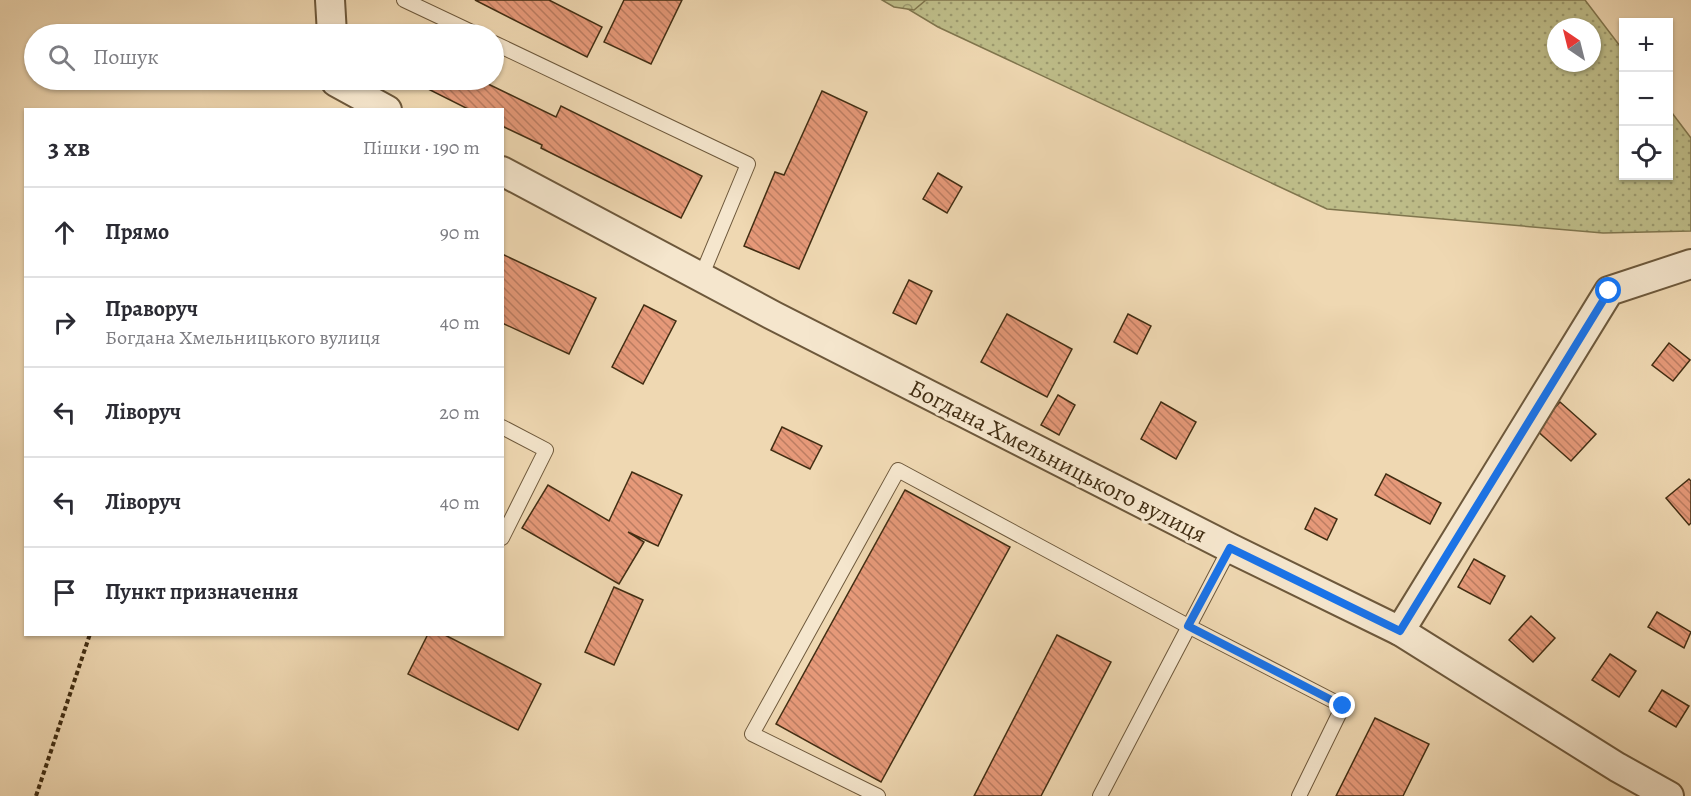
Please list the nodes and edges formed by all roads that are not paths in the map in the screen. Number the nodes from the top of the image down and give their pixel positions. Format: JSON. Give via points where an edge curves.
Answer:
{"nodes":[{"id":1,"x":330,"y":0,"type":"edge"},
{"id":2,"x":404,"y":0,"type":"edge"},
{"id":3,"x":331,"y":24,"type":"edge"},
{"id":4,"x":456,"y":24,"type":"edge"},
{"id":5,"x":504,"y":48,"type":"edge"},
{"id":6,"x":349,"y":90,"type":"edge"},
{"id":7,"x":371,"y":106,"type":"edge"},
{"id":8,"x":504,"y":172,"type":"edge"},
{"id":9,"x":1691,"y":264,"type":"edge"},
{"id":10,"x":701,"y":277,"type":"junction"},
{"id":11,"x":504,"y":428,"type":"edge"},
{"id":12,"x":504,"y":534,"type":"edge"},
{"id":13,"x":1230,"y":548,"type":"junction"},
{"id":14,"x":1188,"y":626,"type":"junction"},
{"id":15,"x":1400,"y":631,"type":"junction"},
{"id":16,"x":878,"y":796,"type":"edge"},
{"id":17,"x":1100,"y":796,"type":"edge"},
{"id":18,"x":1299,"y":796,"type":"edge"},
{"id":19,"x":1669,"y":796,"type":"edge"}],
"edges":[{"from":1,"to":3,"type":"street"},
{"from":2,"to":4,"type":"lane"},
{"from":5,"to":10,"type":"lane","via":[[748,164]]},
{"from":6,"to":7,"type":"street"},
{"from":8,"to":10,"type":"street","name":"Богдана Хмельницького вулиця"},
{"from":9,"to":15,"type":"street","via":[[1609,291]]},
{"from":10,"to":13,"type":"street","name":"Богдана Хмельницького вулиця"},
{"from":11,"to":12,"type":"lane","via":[[546,450]]},
{"from":13,"to":14,"type":"lane"},
{"from":13,"to":15,"type":"street","name":"Богдана Хмельницького вулиця"},
{"from":14,"to":16,"type":"lane","via":[[898,470],[752,734]]},
{"from":14,"to":17,"type":"lane"},
{"from":14,"to":18,"type":"lane","via":[[1343,706]]},
{"from":15,"to":19,"type":"street","name":"Богдана Хмельницького вулиця"}]}
